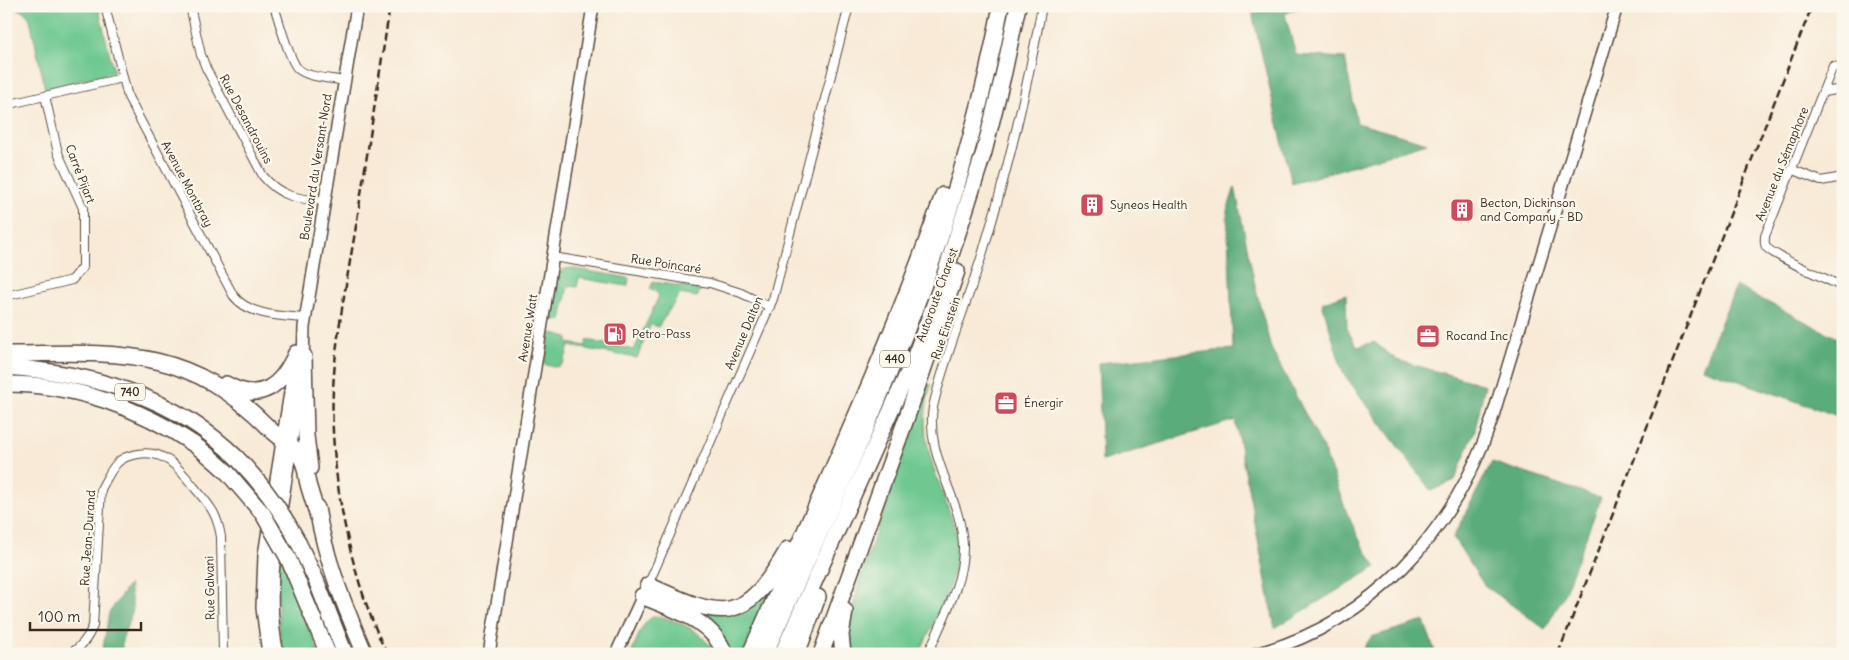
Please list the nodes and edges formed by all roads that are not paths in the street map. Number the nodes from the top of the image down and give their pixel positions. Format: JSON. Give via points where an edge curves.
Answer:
{"nodes":[{"id":1,"x":105,"y":6,"type":"edge"},
{"id":2,"x":190,"y":6,"type":"edge"},
{"id":3,"x":274,"y":6,"type":"edge"},
{"id":4,"x":357,"y":6,"type":"edge"},
{"id":5,"x":593,"y":6,"type":"edge"},
{"id":6,"x":849,"y":6,"type":"edge"},
{"id":7,"x":1001,"y":6,"type":"edge"},
{"id":8,"x":1018,"y":6,"type":"edge"},
{"id":9,"x":1042,"y":6,"type":"edge"},
{"id":10,"x":1617,"y":6,"type":"edge"},
{"id":11,"x":992,"y":52,"type":"junction"},
{"id":12,"x":1843,"y":69,"type":"edge"},
{"id":13,"x":122,"y":78,"type":"junction"},
{"id":14,"x":344,"y":81,"type":"junction"},
{"id":15,"x":1843,"y":90,"type":"edge"},
{"id":16,"x":1823,"y":92,"type":"junction"},
{"id":17,"x":45,"y":96,"type":"junction"},
{"id":18,"x":6,"y":105,"type":"edge"},
{"id":19,"x":990,"y":131,"type":"junction"},
{"id":20,"x":1793,"y":170,"type":"junction"},
{"id":21,"x":1843,"y":177,"type":"edge"},
{"id":22,"x":324,"y":201,"type":"junction"},
{"id":23,"x":553,"y":257,"type":"junction"},
{"id":24,"x":1843,"y":287,"type":"edge"},
{"id":25,"x":6,"y":296,"type":"edge"},
{"id":26,"x":770,"y":307,"type":"junction"},
{"id":27,"x":306,"y":318,"type":"junction"},
{"id":28,"x":6,"y":354,"type":"edge"},
{"id":29,"x":300,"y":354,"type":"junction"},
{"id":30,"x":913,"y":361,"type":"junction"},
{"id":31,"x":165,"y":363,"type":"junction"},
{"id":32,"x":6,"y":367,"type":"edge"},
{"id":33,"x":6,"y":384,"type":"edge"},
{"id":34,"x":845,"y":439,"type":"junction"},
{"id":35,"x":287,"y":444,"type":"junction"},
{"id":36,"x":318,"y":517,"type":"junction"},
{"id":37,"x":218,"y":521,"type":"joint"},
{"id":38,"x":868,"y":528,"type":"junction"},
{"id":39,"x":645,"y":590,"type":"junction"},
{"id":40,"x":69,"y":654,"type":"edge"},
{"id":41,"x":223,"y":654,"type":"edge"},
{"id":42,"x":268,"y":654,"type":"edge"},
{"id":43,"x":278,"y":654,"type":"edge"},
{"id":44,"x":328,"y":654,"type":"edge"},
{"id":45,"x":345,"y":654,"type":"edge"},
{"id":46,"x":365,"y":654,"type":"edge"},
{"id":47,"x":489,"y":654,"type":"edge"},
{"id":48,"x":616,"y":654,"type":"edge"},
{"id":49,"x":725,"y":654,"type":"edge"},
{"id":50,"x":750,"y":654,"type":"edge"},
{"id":51,"x":765,"y":654,"type":"edge"},
{"id":52,"x":782,"y":654,"type":"edge"},
{"id":53,"x":797,"y":654,"type":"edge"},
{"id":54,"x":821,"y":654,"type":"edge"},
{"id":55,"x":843,"y":654,"type":"edge"},
{"id":56,"x":928,"y":654,"type":"edge"},
{"id":57,"x":1255,"y":654,"type":"edge"}],
"edges":[{"from":1,"to":13,"type":"street","name":"Avenue Montbray"},
{"from":2,"to":22,"type":"street","name":"Rue Desandrouins","via":[[206,68],[263,176],[272,188],[284,193]]},
{"from":3,"to":14,"type":"street","via":[[292,60],[299,69]]},
{"from":4,"to":14,"type":"street","name":"Boulevard du Versant-Nord"},
{"from":5,"to":23,"type":"street","name":"Avenue Watt"},
{"from":6,"to":26,"type":"street","name":"Avenue Dalton"},
{"from":7,"to":11,"type":"highway","name":"Autoroute Charest","number":"440"},
{"from":8,"to":19,"type":"highway","name":"Autoroute Charest","number":"440"},
{"from":9,"to":56,"type":"street","name":"Rue Einstein","via":[[999,197],[932,407],[932,441],[958,516],[962,554],[957,584]]},
{"from":10,"to":57,"type":"street","via":[[1492,420],[1466,484],[1424,545],[1382,586],[1340,617],[1314,631]]},
{"from":11,"to":34,"type":"highway","via":[[916,270]]},
{"from":11,"to":51,"type":"highway","name":"Autoroute Charest","number":"440","via":[[960,175],[915,309]]},
{"from":12,"to":16,"type":"street","name":"Avenue du Sémaphore","via":[[1833,66]]},
{"from":13,"to":17,"type":"street"},
{"from":13,"to":27,"type":"street","name":"Avenue Montbray","via":[[128,97],[235,299],[252,310]]},
{"from":14,"to":22,"type":"street","name":"Boulevard du Versant-Nord"},
{"from":15,"to":16,"type":"street"},
{"from":16,"to":20,"type":"street","name":"Avenue du Sémaphore"},
{"from":17,"to":18,"type":"street"},
{"from":17,"to":25,"type":"street","name":"Carré Pijart","via":[[58,153],[83,208],[83,267],[72,280]]},
{"from":19,"to":30,"type":"highway","name":"Autoroute Charest","number":"440","via":[[960,230]]},
{"from":19,"to":38,"type":"highway","via":[[980,193],[964,247]]},
{"from":20,"to":21,"type":"street","via":[[1821,181]]},
{"from":20,"to":24,"type":"street","name":"Avenue du Sémaphore","via":[[1764,244],[1778,255]]},
{"from":22,"to":27,"type":"street","name":"Boulevard du Versant-Nord"},
{"from":23,"to":26,"type":"street","name":"Rue Poincaré","via":[[710,282]]},
{"from":23,"to":47,"type":"street","name":"Avenue Watt"},
{"from":26,"to":39,"type":"street","name":"Avenue Dalton"},
{"from":27,"to":29,"type":"street","name":"Boulevard du Versant-Nord"},
{"from":28,"to":31,"type":"highway","via":[[116,354]]},
{"from":29,"to":31,"type":"highway","via":[[279,380],[256,393],[238,390],[191,367]]},
{"from":29,"to":35,"type":"street","name":"Boulevard du Versant-Nord"},
{"from":29,"to":36,"type":"highway","via":[[307,447]]},
{"from":30,"to":52,"type":"highway","name":"Autoroute Charest","number":"440"},
{"from":30,"to":53,"type":"highway","via":[[896,412],[813,608]]},
{"from":31,"to":35,"type":"highway","via":[[197,375],[226,392],[250,409]]},
{"from":32,"to":45,"type":"highway","number":"740","bridge":true,"via":[[90,378],[149,399],[190,421],[223,445],[272,498],[297,540]]},
{"from":33,"to":44,"type":"highway","number":"740","bridge":true,"via":[[60,388],[120,405],[196,446],[227,472],[263,514],[288,558]]},
{"from":34,"to":39,"type":"highway","via":[[782,558],[752,598],[733,608],[708,610]]},
{"from":34,"to":50,"type":"highway"},
{"from":35,"to":36,"type":"highway","via":[[302,460]]},
{"from":35,"to":42,"type":"street","name":"Boulevard du Versant-Nord","via":[[262,575]]},
{"from":35,"to":43,"type":"street","name":"Boulevard du Versant-Nord","via":[[272,580],[273,624]]},
{"from":36,"to":46,"type":"highway","via":[[340,594]]},
{"from":37,"to":40,"type":"street","name":"Rue Jean-Durand","via":[[213,510],[171,461],[159,454],[145,453],[119,461],[101,489],[93,626],[89,636]]},
{"from":37,"to":41,"type":"street","name":"Rue Galvani"},
{"from":38,"to":54,"type":"highway"},
{"from":38,"to":55,"type":"highway","via":[[843,620]]},
{"from":39,"to":48,"type":"street","name":"Avenue Dalton"},
{"from":39,"to":49,"type":"highway","via":[[706,627]]}]}
